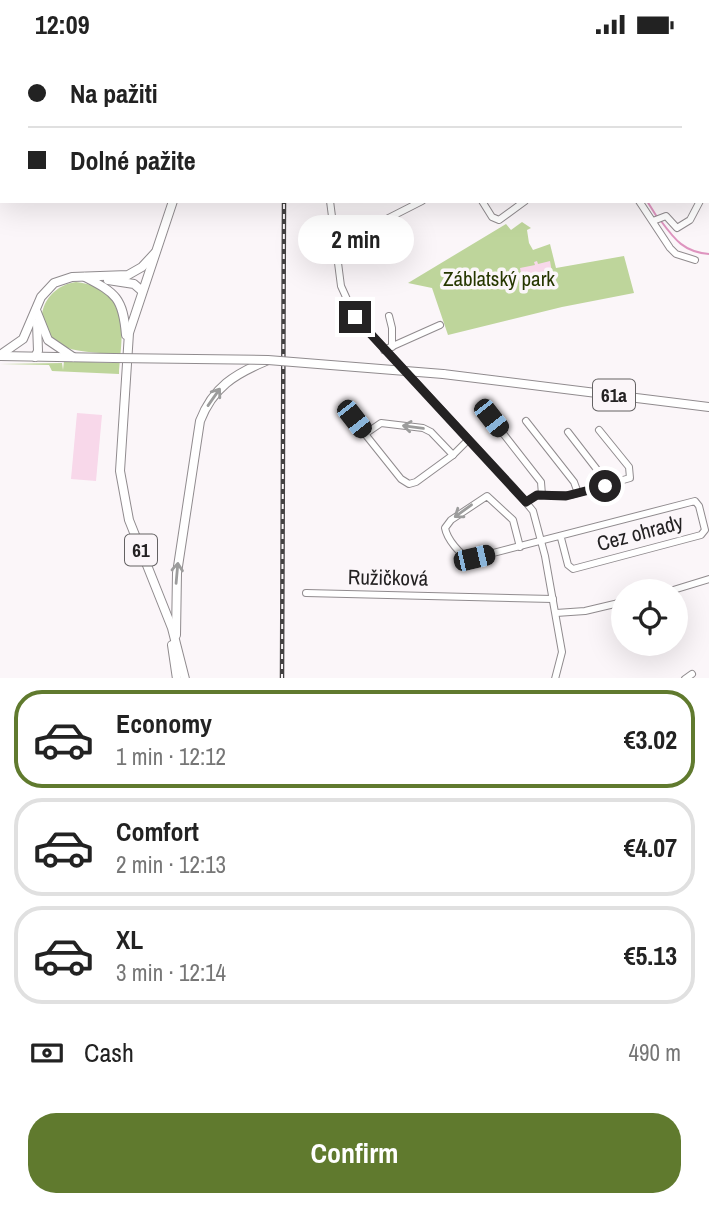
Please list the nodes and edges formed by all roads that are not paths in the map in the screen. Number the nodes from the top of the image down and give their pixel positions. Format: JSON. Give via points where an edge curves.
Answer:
{"nodes":[{"id":1,"x":172,"y":203,"type":"edge"},
{"id":2,"x":330,"y":203,"type":"edge"},
{"id":3,"x":418,"y":203,"type":"edge"},
{"id":4,"x":483,"y":203,"type":"edge"},
{"id":5,"x":522,"y":203,"type":"edge"},
{"id":6,"x":641,"y":203,"type":"edge"},
{"id":7,"x":699,"y":203,"type":"edge"},
{"id":8,"x":656,"y":220,"type":"junction"},
{"id":9,"x":158,"y":250,"type":"junction"},
{"id":10,"x":695,"y":260,"type":"dead end"},
{"id":11,"x":338,"y":261,"type":"junction"},
{"id":12,"x":85,"y":277,"type":"junction"},
{"id":13,"x":142,"y":291,"type":"junction"},
{"id":14,"x":36,"y":310,"type":"junction"},
{"id":15,"x":388,"y":316,"type":"dead end"},
{"id":16,"x":440,"y":325,"type":"dead end"},
{"id":17,"x":392,"y":347,"type":"junction"},
{"id":18,"x":127,"y":348,"type":"junction"},
{"id":19,"x":384,"y":350,"type":"junction"},
{"id":20,"x":0,"y":356,"type":"edge"},
{"id":21,"x":35,"y":357,"type":"junction"},
{"id":22,"x":73,"y":357,"type":"junction"},
{"id":23,"x":268,"y":360,"type":"junction"},
{"id":24,"x":709,"y":407,"type":"edge"},
{"id":25,"x":491,"y":418,"type":"dead end"},
{"id":26,"x":354,"y":419,"type":"dead end"},
{"id":27,"x":526,"y":421,"type":"dead end"},
{"id":28,"x":599,"y":430,"type":"dead end"},
{"id":29,"x":568,"y":432,"type":"dead end"},
{"id":30,"x":365,"y":434,"type":"junction"},
{"id":31,"x":468,"y":440,"type":"junction"},
{"id":32,"x":453,"y":455,"type":"junction"},
{"id":33,"x":605,"y":486,"type":"junction"},
{"id":34,"x":578,"y":493,"type":"junction"},
{"id":35,"x":542,"y":495,"type":"junction"},
{"id":36,"x":526,"y":502,"type":"junction"},
{"id":37,"x":561,"y":538,"type":"junction"},
{"id":38,"x":542,"y":542,"type":"junction"},
{"id":39,"x":520,"y":547,"type":"junction"},
{"id":40,"x":709,"y":579,"type":"edge"},
{"id":41,"x":688,"y":585,"type":"edge"},
{"id":42,"x":306,"y":593,"type":"dead end"},
{"id":43,"x":553,"y":599,"type":"junction"},
{"id":44,"x":162,"y":601,"type":"junction"},
{"id":45,"x":611,"y":605,"type":"edge"},
{"id":46,"x":556,"y":613,"type":"junction"},
{"id":47,"x":176,"y":641,"type":"junction"},
{"id":48,"x":692,"y":674,"type":"dead end"},
{"id":49,"x":177,"y":678,"type":"edge"},
{"id":50,"x":185,"y":678,"type":"edge"},
{"id":51,"x":555,"y":678,"type":"edge"},
{"id":52,"x":685,"y":678,"type":"edge"}],
"edges":[{"from":1,"to":9,"type":"main road","number":"61"},
{"from":2,"to":11,"type":"street"},
{"from":3,"to":11,"type":"street","via":[[369,228]]},
{"from":4,"to":5,"type":"street","via":[[499,220]]},
{"from":6,"to":8,"type":"street"},
{"from":7,"to":8,"type":"street","via":[[683,226],[677,228],[666,216]]},
{"from":8,"to":10,"type":"street","via":[[676,254]]},
{"from":9,"to":12,"type":"main road","number":"61a","via":[[135,272]]},
{"from":9,"to":13,"type":"main road","number":"61"},
{"from":11,"to":19,"type":"street","via":[[352,312]]},
{"from":12,"to":13,"type":"main road","number":"61a","via":[[134,284]]},
{"from":12,"to":14,"type":"main road","number":"61a","via":[[54,283]]},
{"from":12,"to":18,"type":"main road","via":[[110,290],[120,303]]},
{"from":13,"to":18,"type":"main road","number":"61"},
{"from":14,"to":20,"type":"main road","number":"61a","via":[[23,339]]},
{"from":14,"to":21,"type":"main road"},
{"from":14,"to":22,"type":"main road","via":[[48,340]]},
{"from":15,"to":17,"type":"street"},
{"from":16,"to":17,"type":"street"},
{"from":17,"to":19,"type":"street"},
{"from":18,"to":44,"type":"main road","number":"61","via":[[122,493]]},
{"from":19,"to":31,"type":"street"},
{"from":20,"to":21,"type":"main road","number":"61a"},
{"from":21,"to":22,"type":"main road","number":"61a"},
{"from":22,"to":23,"type":"main road","number":"61a","bridge":true},
{"from":23,"to":24,"type":"main road","number":"61a","bridge":true,"via":[[443,374]]},
{"from":47,"to":23,"type":"main road","one_way":true,"via":[[177,573],[200,421],[215,393],[241,372]]},
{"from":25,"to":35,"type":"street","via":[[541,482]]},
{"from":26,"to":30,"type":"street"},
{"from":27,"to":34,"type":"street"},
{"from":28,"to":33,"type":"street","via":[[631,475]]},
{"from":29,"to":33,"type":"street","via":[[602,475]]},
{"from":32,"to":30,"type":"street","one_way":true,"via":[[423,428],[381,423]]},
{"from":30,"to":32,"type":"street","via":[[409,484]]},
{"from":31,"to":32,"type":"street"},
{"from":31,"to":36,"type":"street"},
{"from":33,"to":34,"type":"street"},
{"from":34,"to":35,"type":"street"},
{"from":35,"to":36,"type":"street"},
{"from":36,"to":38,"type":"street"},
{"from":37,"to":37,"type":"street","name":"Cez ohrady","via":[[573,569],[701,535],[705,530],[695,501]]},
{"from":37,"to":38,"type":"street","name":"Cez ohrady"},
{"from":38,"to":39,"type":"street","name":"Cez ohrady"},
{"from":38,"to":43,"type":"street"},
{"from":39,"to":39,"type":"street","name":"Cez ohrady","one_way":true,"via":[[514,522],[487,496],[446,528],[446,534],[468,558]]},
{"from":40,"to":41,"type":"street"},
{"from":42,"to":43,"type":"street","name":"Ružičková"},
{"from":43,"to":46,"type":"street"},
{"from":44,"to":47,"type":"main road","number":"61"},
{"from":44,"to":49,"type":"main road","number":"61"},
{"from":45,"to":46,"type":"street"},
{"from":46,"to":51,"type":"street","via":[[562,652]]},
{"from":47,"to":50,"type":"main road","number":"61"},
{"from":48,"to":52,"type":"street"}]}
